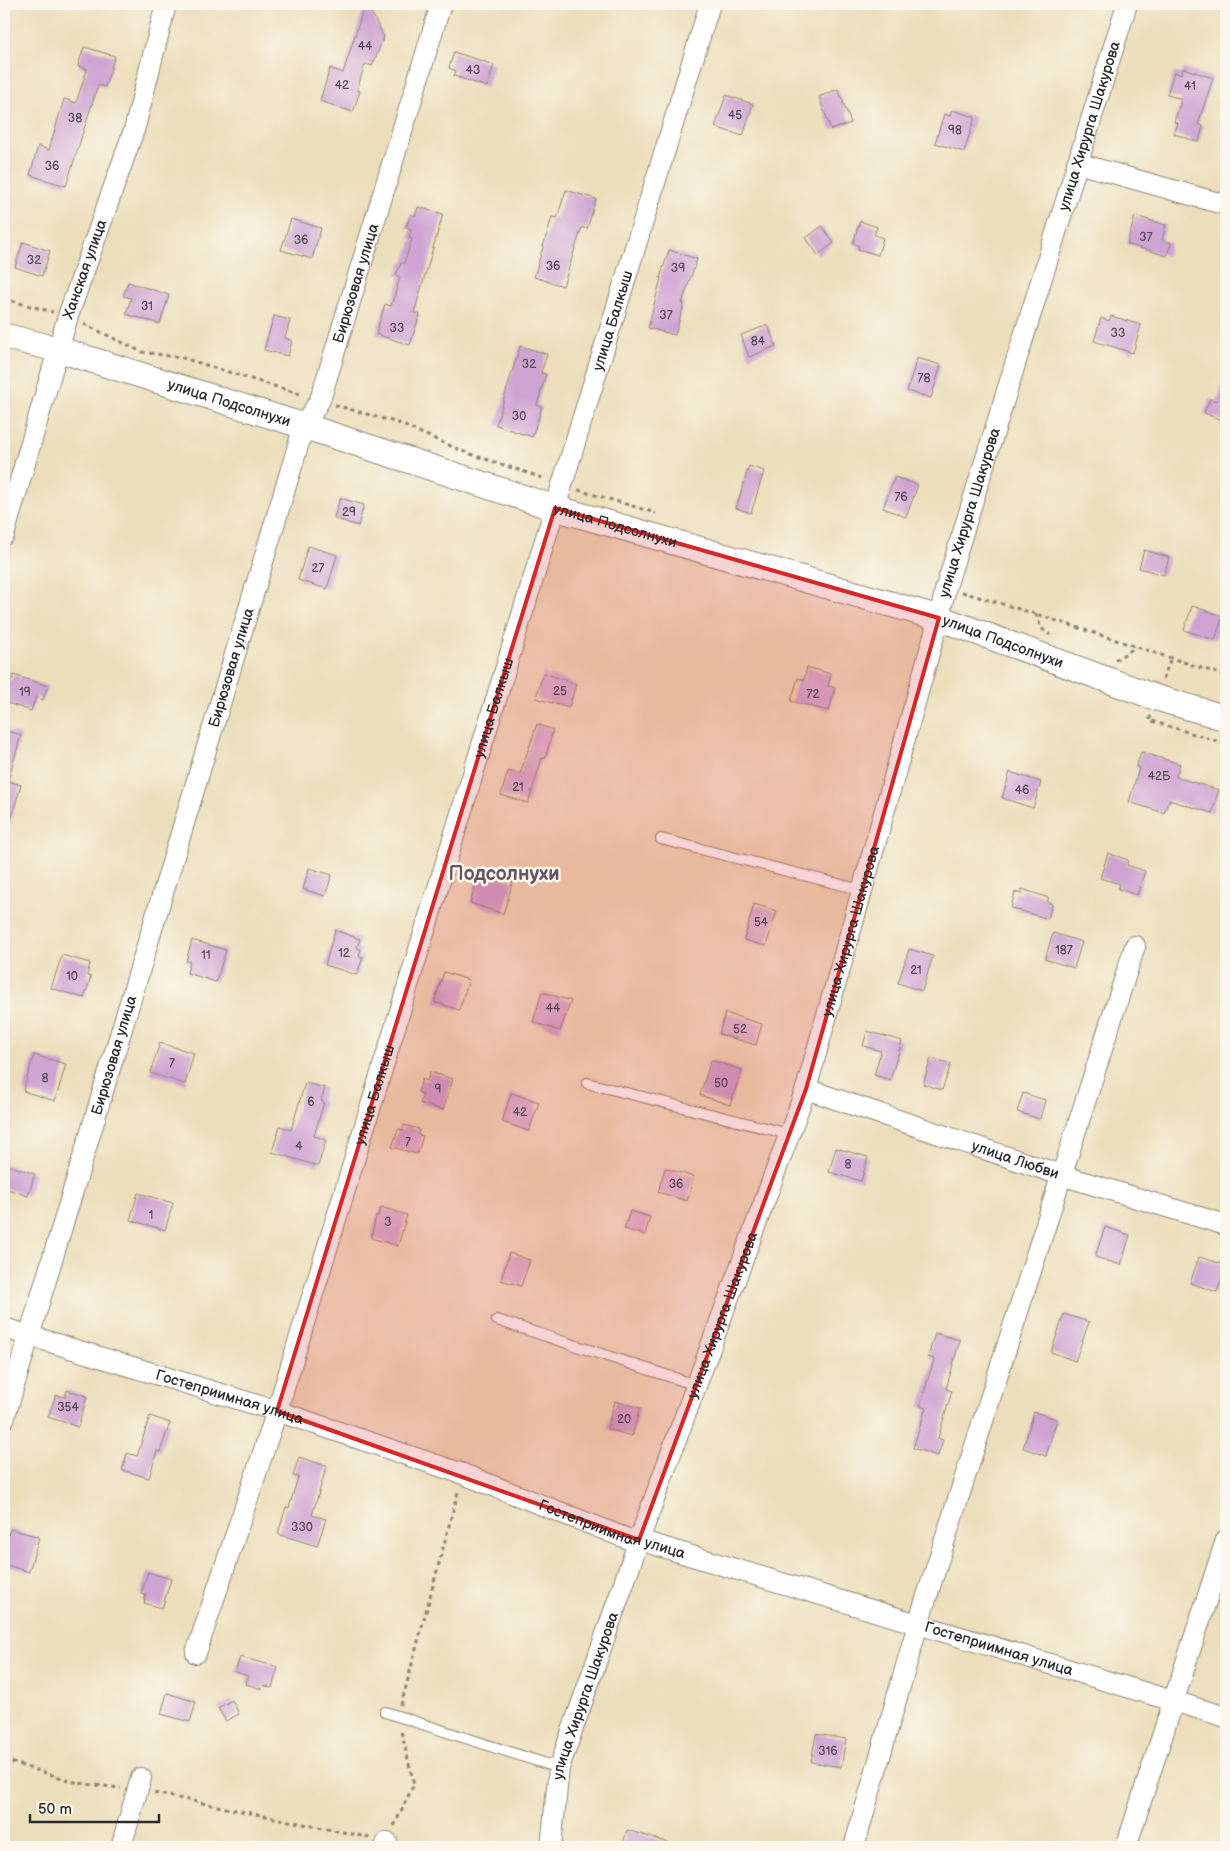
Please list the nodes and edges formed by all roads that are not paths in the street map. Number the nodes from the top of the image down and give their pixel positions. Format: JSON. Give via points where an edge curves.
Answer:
{"nodes":[{"id":1,"x":166,"y":4,"type":"edge"},
{"id":2,"x":441,"y":4,"type":"edge"},
{"id":3,"x":710,"y":4,"type":"edge"},
{"id":4,"x":1127,"y":4,"type":"edge"},
{"id":5,"x":1077,"y":163,"type":"junction"},
{"id":6,"x":1226,"y":204,"type":"edge"},
{"id":7,"x":4,"y":336,"type":"edge"},
{"id":8,"x":60,"y":350,"type":"junction"},
{"id":9,"x":304,"y":426,"type":"junction"},
{"id":10,"x":559,"y":496,"type":"junction"},
{"id":11,"x":4,"y":535,"type":"edge"},
{"id":12,"x":939,"y":618,"type":"junction"},
{"id":13,"x":1226,"y":718,"type":"edge"},
{"id":14,"x":661,"y":839,"type":"dead end"},
{"id":15,"x":862,"y":890,"type":"junction"},
{"id":16,"x":1135,"y":946,"type":"dead end"},
{"id":17,"x":587,"y":1083,"type":"dead end"},
{"id":18,"x":806,"y":1089,"type":"junction"},
{"id":19,"x":789,"y":1134,"type":"junction"},
{"id":20,"x":1060,"y":1175,"type":"junction"},
{"id":21,"x":1226,"y":1224,"type":"edge"},
{"id":22,"x":497,"y":1320,"type":"dead end"},
{"id":23,"x":4,"y":1328,"type":"edge"},
{"id":24,"x":30,"y":1336,"type":"junction"},
{"id":25,"x":696,"y":1385,"type":"junction"},
{"id":26,"x":277,"y":1411,"type":"junction"},
{"id":27,"x":4,"y":1419,"type":"edge"},
{"id":28,"x":639,"y":1540,"type":"junction"},
{"id":29,"x":1226,"y":1540,"type":"edge"},
{"id":30,"x":918,"y":1624,"type":"junction"},
{"id":31,"x":196,"y":1652,"type":"dead end"},
{"id":32,"x":1172,"y":1700,"type":"junction"},
{"id":33,"x":385,"y":1712,"type":"dead end"},
{"id":34,"x":1226,"y":1717,"type":"edge"},
{"id":35,"x":559,"y":1768,"type":"junction"},
{"id":36,"x":140,"y":1784,"type":"road end"},
{"id":37,"x":121,"y":1847,"type":"edge"},
{"id":38,"x":551,"y":1847,"type":"edge"},
{"id":39,"x":854,"y":1847,"type":"edge"},
{"id":40,"x":1126,"y":1847,"type":"edge"}],
"edges":[{"from":1,"to":8,"type":"street","name":"Ханская улица","via":[[135,127],[68,316]]},
{"from":2,"to":9,"type":"street","name":"Бирюзовая улица","via":[[320,400]]},
{"from":3,"to":10,"type":"street","name":"улица Балкыш"},
{"from":4,"to":5,"type":"street","name":"улица Хирурга Шакурова"},
{"from":5,"to":6,"type":"street"},
{"from":5,"to":12,"type":"street","name":"улица Хирурга Шакурова"},
{"from":7,"to":8,"type":"street","name":"улица Подсолнухи"},
{"from":8,"to":9,"type":"street","name":"улица Подсолнухи"},
{"from":8,"to":11,"type":"street","name":"Ханская улица"},
{"from":9,"to":10,"type":"street","name":"улица Подсолнухи"},
{"from":9,"to":24,"type":"street","name":"Бирюзовая улица"},
{"from":10,"to":12,"type":"street","name":"улица Подсолнухи"},
{"from":10,"to":26,"type":"street","name":"улица Балкыш"},
{"from":12,"to":13,"type":"street","name":"улица Подсолнухи","via":[[1157,698]]},
{"from":12,"to":15,"type":"street","name":"улица Хирурга Шакурова"},
{"from":14,"to":15,"type":"lane"},
{"from":15,"to":18,"type":"street","name":"улица Хирурга Шакурова"},
{"from":16,"to":20,"type":"street"},
{"from":17,"to":19,"type":"lane"},
{"from":18,"to":19,"type":"street","name":"улица Хирурга Шакурова"},
{"from":18,"to":20,"type":"street","name":"улица Любви"},
{"from":19,"to":25,"type":"street","name":"улица Хирурга Шакурова"},
{"from":20,"to":21,"type":"street","name":"улица Любви"},
{"from":20,"to":30,"type":"street"},
{"from":22,"to":25,"type":"lane"},
{"from":23,"to":24,"type":"street","name":"Гостеприимная улица"},
{"from":24,"to":26,"type":"street","name":"Гостеприимная улица"},
{"from":24,"to":27,"type":"street","name":"Бирюзовая улица"},
{"from":25,"to":28,"type":"street","name":"улица Хирурга Шакурова"},
{"from":26,"to":28,"type":"street","name":"Гостеприимная улица","via":[[463,1474],[628,1539]]},
{"from":26,"to":31,"type":"street","name":"улица Балкыш"},
{"from":28,"to":30,"type":"street","name":"Гостеприимная улица"},
{"from":28,"to":35,"type":"street","name":"улица Хирурга Шакурова"},
{"from":29,"to":32,"type":"street"},
{"from":30,"to":32,"type":"street","name":"Гостеприимная улица"},
{"from":30,"to":39,"type":"street"},
{"from":32,"to":34,"type":"street","name":"Гостеприимная улица"},
{"from":32,"to":40,"type":"street"},
{"from":33,"to":35,"type":"lane"},
{"from":35,"to":38,"type":"street","name":"улица Хирурга Шакурова"},
{"from":36,"to":37,"type":"street"}]}
